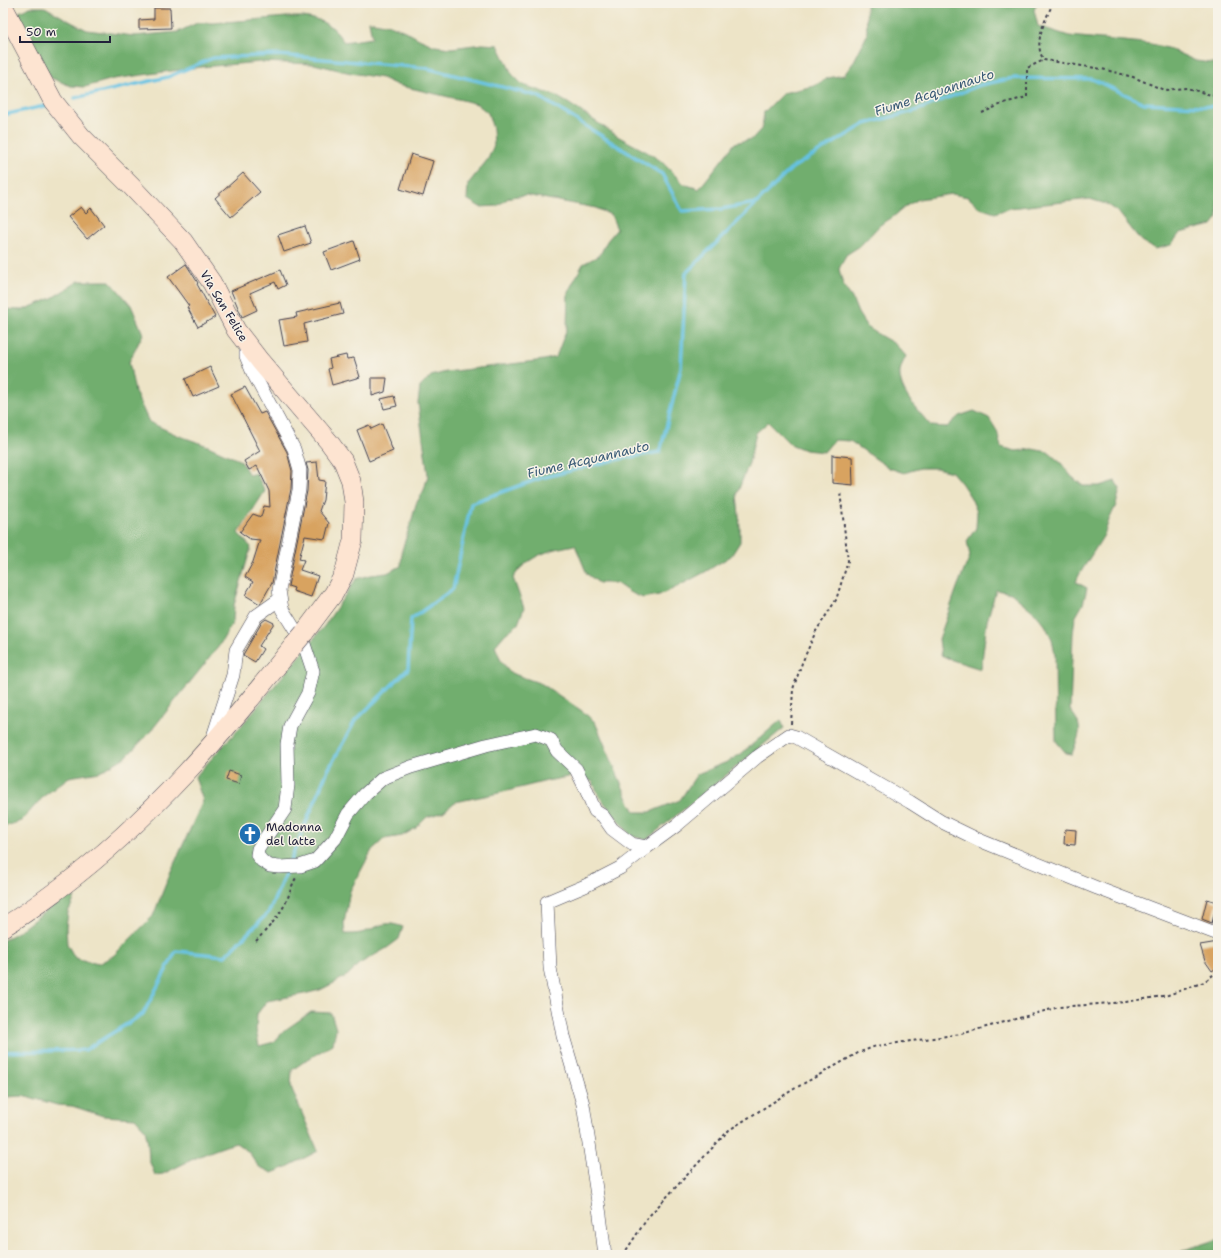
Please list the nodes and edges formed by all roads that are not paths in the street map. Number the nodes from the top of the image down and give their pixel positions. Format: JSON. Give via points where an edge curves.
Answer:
{"nodes":[{"id":1,"x":3,"y":6,"type":"edge"},
{"id":2,"x":246,"y":342,"type":"junction"},
{"id":3,"x":280,"y":599,"type":"junction"},
{"id":4,"x":299,"y":638,"type":"junction"},
{"id":5,"x":211,"y":744,"type":"junction"},
{"id":6,"x":647,"y":848,"type":"junction"},
{"id":7,"x":3,"y":927,"type":"edge"},
{"id":8,"x":1218,"y":934,"type":"edge"},
{"id":9,"x":604,"y":1255,"type":"edge"}],
"edges":[{"from":1,"to":2,"type":"street","name":"Via San Felice","via":[[53,101],[81,136],[183,242],[212,284],[236,330]]},
{"from":2,"to":3,"type":"street","via":[[246,356],[253,373],[294,449],[300,470],[299,490],[279,590]]},
{"from":2,"to":4,"type":"street","name":"Via San Felice","via":[[329,442],[343,461],[351,480],[354,502],[353,540],[344,574],[334,593]]},
{"from":3,"to":4,"type":"street","via":[[282,609]]},
{"from":3,"to":5,"type":"street","via":[[256,616],[236,650],[232,675]]},
{"from":4,"to":5,"type":"street","name":"Via San Felice"},
{"from":4,"to":6,"type":"street","via":[[313,671],[308,693],[290,726],[285,809],[258,849],[257,855],[270,866],[300,866],[315,861],[335,839],[348,814],[383,778],[486,745],[536,734],[551,740],[557,751],[576,769],[595,811],[603,816],[612,829],[632,844]]},
{"from":5,"to":7,"type":"street","name":"Via San Felice","via":[[138,823],[83,871],[18,919]]},
{"from":6,"to":8,"type":"street","via":[[757,757],[789,735],[978,840]]},
{"from":6,"to":9,"type":"street","via":[[620,868],[547,902],[550,968],[563,1036],[583,1104]]}]}
